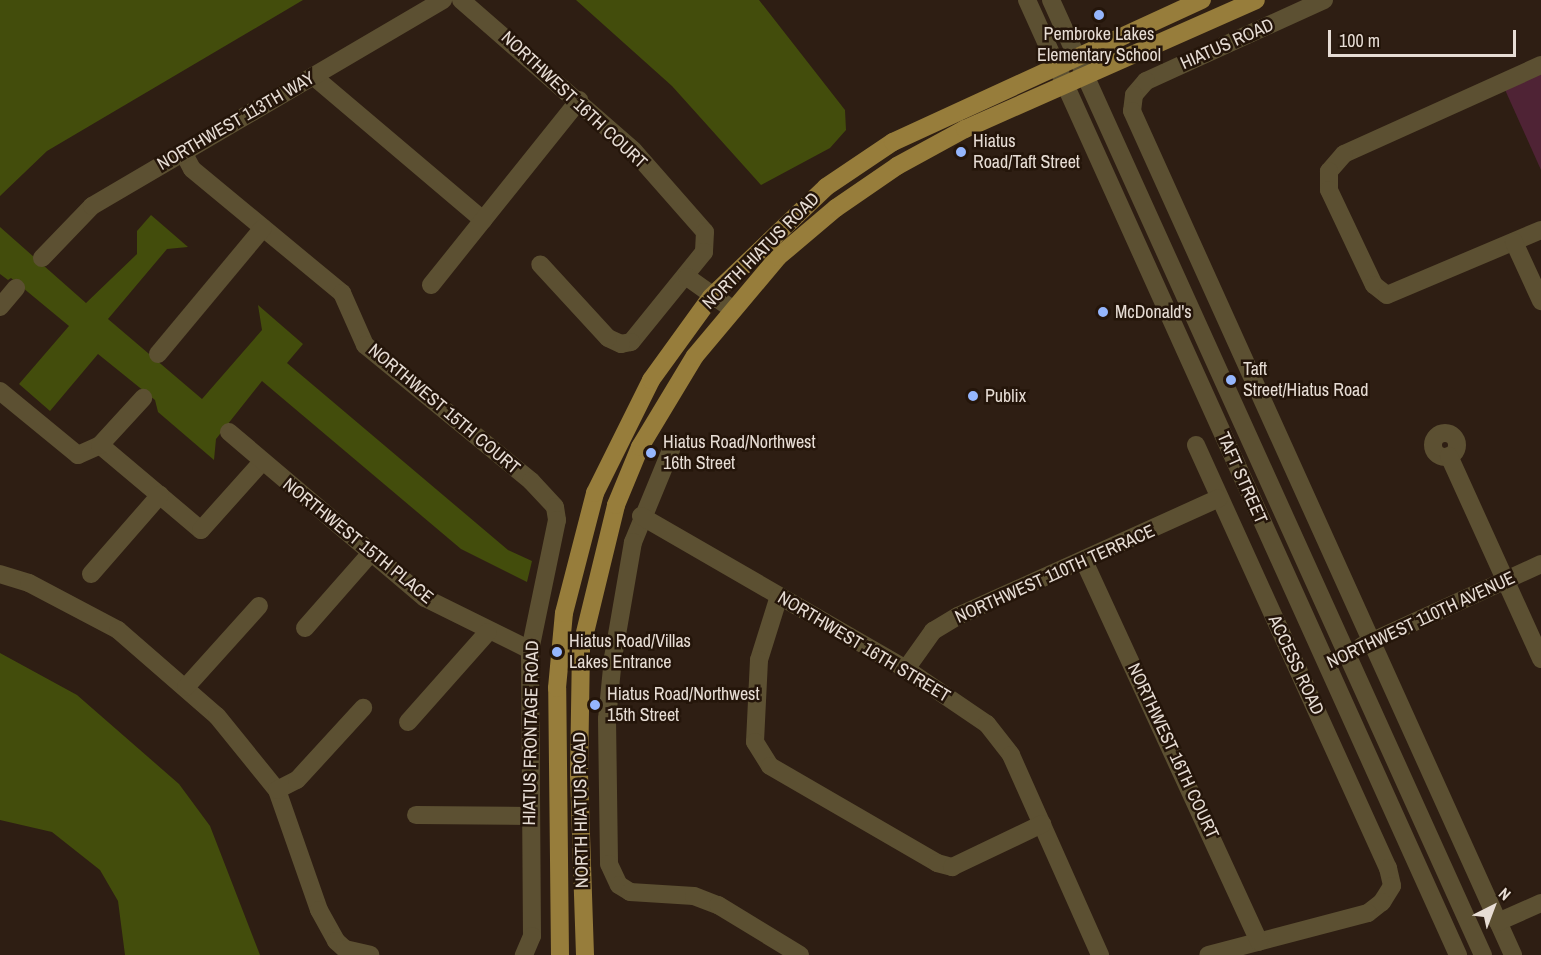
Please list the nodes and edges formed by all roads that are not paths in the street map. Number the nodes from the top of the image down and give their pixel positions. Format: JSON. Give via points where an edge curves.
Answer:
{"nodes":[{"id":1,"x":443,"y":0,"type":"edge"},
{"id":2,"x":461,"y":0,"type":"edge"},
{"id":3,"x":1027,"y":0,"type":"edge"},
{"id":4,"x":1051,"y":0,"type":"edge"},
{"id":5,"x":1202,"y":0,"type":"edge"},
{"id":6,"x":1256,"y":0,"type":"edge"},
{"id":7,"x":1324,"y":0,"type":"edge"},
{"id":8,"x":1218,"y":8,"type":"edge"},
{"id":9,"x":1077,"y":57,"type":"junction"},
{"id":10,"x":1057,"y":65,"type":"junction"},
{"id":11,"x":1541,"y":65,"type":"edge"},
{"id":12,"x":313,"y":76,"type":"junction"},
{"id":13,"x":1085,"y":77,"type":"junction"},
{"id":14,"x":1066,"y":86,"type":"junction"},
{"id":15,"x":579,"y":100,"type":"junction"},
{"id":16,"x":183,"y":153,"type":"junction"},
{"id":17,"x":483,"y":220,"type":"junction"},
{"id":18,"x":263,"y":228,"type":"junction"},
{"id":19,"x":1541,"y":230,"type":"edge"},
{"id":20,"x":1514,"y":242,"type":"junction"},
{"id":21,"x":1165,"y":252,"type":"junction"},
{"id":22,"x":42,"y":258,"type":"dead end"},
{"id":23,"x":1144,"y":261,"type":"junction"},
{"id":24,"x":540,"y":264,"type":"dead end"},
{"id":25,"x":687,"y":277,"type":"junction"},
{"id":26,"x":431,"y":285,"type":"dead end"},
{"id":27,"x":16,"y":288,"type":"dead end"},
{"id":28,"x":711,"y":297,"type":"junction"},
{"id":29,"x":1541,"y":301,"type":"edge"},
{"id":30,"x":0,"y":307,"type":"edge"},
{"id":31,"x":732,"y":309,"type":"junction"},
{"id":32,"x":158,"y":354,"type":"dead end"},
{"id":33,"x":1220,"y":375,"type":"junction"},
{"id":34,"x":1200,"y":383,"type":"junction"},
{"id":35,"x":0,"y":391,"type":"edge"},
{"id":36,"x":143,"y":398,"type":"dead end"},
{"id":37,"x":229,"y":432,"type":"dead end"},
{"id":38,"x":100,"y":445,"type":"junction"},
{"id":39,"x":1196,"y":445,"type":"dead end"},
{"id":40,"x":671,"y":450,"type":"dead end"},
{"id":41,"x":1449,"y":456,"type":"dead end"},
{"id":42,"x":261,"y":463,"type":"junction"},
{"id":43,"x":160,"y":495,"type":"junction"},
{"id":44,"x":1219,"y":498,"type":"junction"},
{"id":45,"x":557,"y":515,"type":"joint"},
{"id":46,"x":641,"y":516,"type":"junction"},
{"id":47,"x":370,"y":554,"type":"junction"},
{"id":48,"x":1084,"y":561,"type":"junction"},
{"id":49,"x":1541,"y":564,"type":"edge"},
{"id":50,"x":0,"y":574,"type":"edge"},
{"id":51,"x":91,"y":574,"type":"dead end"},
{"id":52,"x":1505,"y":579,"type":"junction"},
{"id":53,"x":778,"y":596,"type":"junction"},
{"id":54,"x":260,"y":606,"type":"dead end"},
{"id":55,"x":305,"y":628,"type":"dead end"},
{"id":56,"x":488,"y":632,"type":"junction"},
{"id":57,"x":1372,"y":641,"type":"junction"},
{"id":58,"x":530,"y":650,"type":"junction"},
{"id":59,"x":1348,"y":653,"type":"junction"},
{"id":60,"x":1541,"y":659,"type":"edge"},
{"id":61,"x":1327,"y":665,"type":"junction"},
{"id":62,"x":906,"y":669,"type":"junction"},
{"id":63,"x":1302,"y":678,"type":"junction"},
{"id":64,"x":529,"y":685,"type":"junction"},
{"id":65,"x":579,"y":686,"type":"junction"},
{"id":66,"x":186,"y":687,"type":"junction"},
{"id":67,"x":557,"y":688,"type":"junction"},
{"id":68,"x":609,"y":689,"type":"junction"},
{"id":69,"x":363,"y":708,"type":"dead end"},
{"id":70,"x":408,"y":722,"type":"dead end"},
{"id":71,"x":277,"y":790,"type":"junction"},
{"id":72,"x":416,"y":815,"type":"dead end"},
{"id":73,"x":529,"y":816,"type":"junction"},
{"id":74,"x":1042,"y":824,"type":"junction"},
{"id":75,"x":1541,"y":903,"type":"edge"},
{"id":76,"x":1498,"y":922,"type":"junction"},
{"id":77,"x":1259,"y":942,"type":"junction"},
{"id":78,"x":525,"y":954,"type":"edge"},
{"id":79,"x":370,"y":955,"type":"edge"},
{"id":80,"x":560,"y":955,"type":"edge"},
{"id":81,"x":585,"y":955,"type":"edge"},
{"id":82,"x":800,"y":955,"type":"edge"},
{"id":83,"x":1100,"y":955,"type":"edge"},
{"id":84,"x":1208,"y":955,"type":"edge"},
{"id":85,"x":1458,"y":955,"type":"edge"},
{"id":86,"x":1483,"y":955,"type":"edge"},
{"id":87,"x":1513,"y":955,"type":"edge"}],
"edges":[{"from":1,"to":12,"type":"street","name":"NORTHWEST 113TH WAY"},
{"from":2,"to":15,"type":"street","name":"NORTHWEST 16TH COURT"},
{"from":3,"to":10,"type":"street","name":"TAFT STREET"},
{"from":4,"to":9,"type":"street","name":"TAFT STREET"},
{"from":5,"to":9,"type":"main road","name":"NORTH HIATUS ROAD"},
{"from":6,"to":8,"type":"main road","name":"NORTH HIATUS ROAD"},
{"from":7,"to":57,"type":"street","name":"HIATUS ROAD","via":[[1146,81],[1134,95],[1132,111]]},
{"from":8,"to":13,"type":"main road","name":"NORTH HIATUS ROAD"},
{"from":9,"to":10,"type":"main road","name":"NORTH HIATUS ROAD"},
{"from":9,"to":13,"type":"street","name":"TAFT STREET"},
{"from":10,"to":14,"type":"street","name":"TAFT STREET"},
{"from":10,"to":28,"type":"main road","name":"NORTH HIATUS ROAD","via":[[893,142],[835,180],[782,224]]},
{"from":11,"to":20,"type":"street","via":[[1344,154],[1329,171],[1329,190],[1374,285],[1387,295]]},
{"from":12,"to":16,"type":"street","name":"NORTHWEST 113TH WAY"},
{"from":12,"to":17,"type":"street"},
{"from":13,"to":14,"type":"main road","name":"NORTH HIATUS ROAD"},
{"from":13,"to":21,"type":"street","name":"TAFT STREET"},
{"from":14,"to":23,"type":"street","name":"TAFT STREET"},
{"from":14,"to":31,"type":"main road","name":"NORTH HIATUS ROAD","via":[[965,129],[897,166],[836,208],[778,257]]},
{"from":15,"to":17,"type":"street"},
{"from":15,"to":25,"type":"street","name":"NORTHWEST 16TH COURT","via":[[633,150],[705,232],[704,252]]},
{"from":16,"to":18,"type":"street","name":"NORTHWEST 15TH COURT","via":[[192,169]]},
{"from":16,"to":22,"type":"street","name":"NORTHWEST 113TH WAY","via":[[92,206]]},
{"from":17,"to":26,"type":"street"},
{"from":18,"to":32,"type":"street"},
{"from":18,"to":45,"type":"street","name":"NORTHWEST 15TH COURT","via":[[342,292],[365,345],[531,481]]},
{"from":19,"to":20,"type":"street"},
{"from":20,"to":29,"type":"street"},
{"from":21,"to":23,"type":"street"},
{"from":21,"to":33,"type":"street","name":"TAFT STREET"},
{"from":23,"to":34,"type":"street","name":"TAFT STREET"},
{"from":24,"to":25,"type":"street","via":[[608,338],[621,344],[642,333]]},
{"from":25,"to":28,"type":"street"},
{"from":27,"to":30,"type":"street"},
{"from":28,"to":31,"type":"street"},
{"from":28,"to":67,"type":"main road","name":"NORTH HIATUS ROAD","via":[[651,380],[595,493],[564,613]]},
{"from":31,"to":65,"type":"main road","name":"NORTH HIATUS ROAD","via":[[670,392],[640,447],[616,505],[581,649]]},
{"from":33,"to":34,"type":"street"},
{"from":33,"to":59,"type":"street","name":"TAFT STREET"},
{"from":34,"to":61,"type":"street","name":"TAFT STREET"},
{"from":35,"to":38,"type":"street","via":[[78,455]]},
{"from":36,"to":38,"type":"street"},
{"from":37,"to":42,"type":"street","name":"NORTHWEST 15TH PLACE"},
{"from":38,"to":43,"type":"street"},
{"from":39,"to":44,"type":"street","name":"ACCESS ROAD"},
{"from":40,"to":46,"type":"street"},
{"from":41,"to":52,"type":"street"},
{"from":42,"to":43,"type":"street","via":[[201,530]]},
{"from":42,"to":47,"type":"street","name":"NORTHWEST 15TH PLACE"},
{"from":43,"to":51,"type":"street"},
{"from":44,"to":48,"type":"street","name":"NORTHWEST 110TH TERRACE"},
{"from":44,"to":63,"type":"street","name":"ACCESS ROAD"},
{"from":45,"to":58,"type":"street","name":"HIATUS FRONTAGE ROAD"},
{"from":46,"to":53,"type":"street","name":"NORTHWEST 16TH STREET"},
{"from":46,"to":68,"type":"street","via":[[629,562]]},
{"from":47,"to":55,"type":"street"},
{"from":47,"to":56,"type":"street","name":"NORTHWEST 15TH PLACE","via":[[425,598]]},
{"from":48,"to":62,"type":"street","name":"NORTHWEST 110TH TERRACE","via":[[958,616],[933,631]]},
{"from":48,"to":77,"type":"street","name":"NORTHWEST 16TH COURT"},
{"from":49,"to":52,"type":"street","name":"NORTHWEST 110TH AVENUE"},
{"from":50,"to":66,"type":"street","via":[[29,582],[118,630]]},
{"from":52,"to":57,"type":"street","name":"NORTHWEST 110TH AVENUE"},
{"from":52,"to":60,"type":"street"},
{"from":53,"to":62,"type":"street","name":"NORTHWEST 16TH STREET"},
{"from":53,"to":74,"type":"street","via":[[759,660],[755,742],[770,766],[938,863],[952,867]]},
{"from":54,"to":66,"type":"street"},
{"from":56,"to":58,"type":"street","name":"NORTHWEST 15TH PLACE"},
{"from":56,"to":70,"type":"street"},
{"from":57,"to":59,"type":"street","name":"NORTHWEST 110TH AVENUE"},
{"from":57,"to":76,"type":"street"},
{"from":58,"to":64,"type":"street","name":"HIATUS FRONTAGE ROAD"},
{"from":59,"to":61,"type":"street","name":"NORTHWEST 110TH AVENUE"},
{"from":59,"to":86,"type":"street","name":"TAFT STREET"},
{"from":61,"to":63,"type":"street","name":"NORTHWEST 110TH AVENUE"},
{"from":61,"to":85,"type":"street","name":"TAFT STREET"},
{"from":62,"to":74,"type":"street","name":"NORTHWEST 16TH STREET","via":[[987,724],[1011,755]]},
{"from":63,"to":77,"type":"street","name":"ACCESS ROAD","via":[[1388,868],[1392,886],[1382,902],[1368,913]]},
{"from":64,"to":67,"type":"street"},
{"from":64,"to":73,"type":"street","name":"HIATUS FRONTAGE ROAD"},
{"from":65,"to":67,"type":"main road"},
{"from":65,"to":68,"type":"street"},
{"from":65,"to":81,"type":"main road","name":"NORTH HIATUS ROAD"},
{"from":66,"to":71,"type":"street","via":[[217,716]]},
{"from":67,"to":80,"type":"main road","name":"NORTH HIATUS ROAD"},
{"from":68,"to":82,"type":"street","via":[[609,864],[619,885],[630,892],[694,896]]},
{"from":69,"to":71,"type":"street","via":[[297,780]]},
{"from":71,"to":79,"type":"street","via":[[319,910],[336,941],[345,949]]},
{"from":72,"to":73,"type":"street"},
{"from":73,"to":78,"type":"street","name":"HIATUS FRONTAGE ROAD","via":[[532,936]]},
{"from":74,"to":83,"type":"street","name":"NORTHWEST 16TH STREET"},
{"from":75,"to":76,"type":"street"},
{"from":76,"to":87,"type":"street"},
{"from":77,"to":84,"type":"street"}]}
